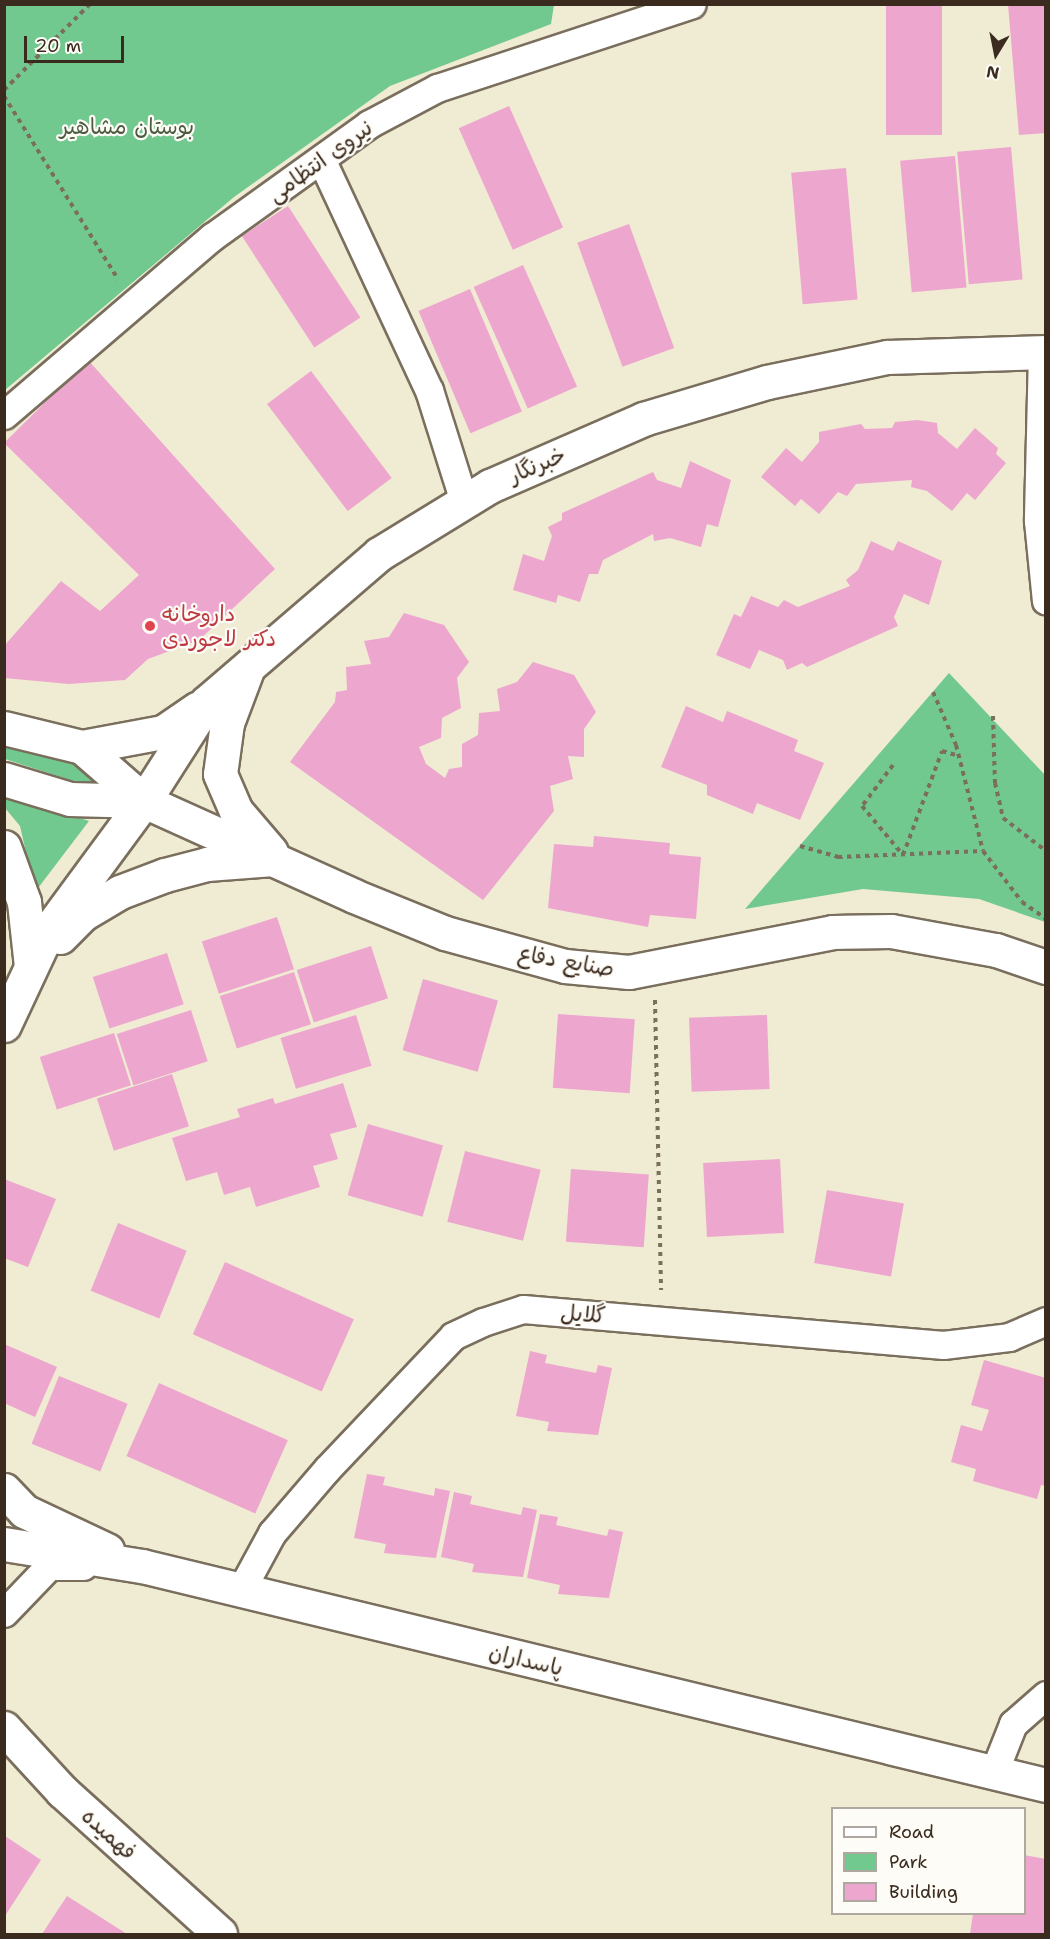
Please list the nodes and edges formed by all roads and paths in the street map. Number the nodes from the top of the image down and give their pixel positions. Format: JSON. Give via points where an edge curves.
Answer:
{"nodes":[{"id":1,"x":90,"y":4,"type":"edge"},
{"id":2,"x":692,"y":4,"type":"edge"},
{"id":3,"x":4,"y":90,"type":"edge"},
{"id":4,"x":4,"y":96,"type":"edge"},
{"id":5,"x":322,"y":161,"type":"junction"},
{"id":6,"x":132,"y":302,"type":"junction"},
{"id":7,"x":1044,"y":352,"type":"edge"},
{"id":8,"x":4,"y":415,"type":"edge"},
{"id":9,"x":464,"y":502,"type":"junction"},
{"id":10,"x":1046,"y":601,"type":"edge"},
{"id":11,"x":249,"y":665,"type":"junction"},
{"id":12,"x":933,"y":692,"type":"dead end"},
{"id":13,"x":207,"y":702,"type":"junction"},
{"id":14,"x":993,"y":716,"type":"dead end"},
{"id":15,"x":4,"y":728,"type":"edge"},
{"id":16,"x":82,"y":747,"type":"junction"},
{"id":17,"x":959,"y":756,"type":"junction"},
{"id":18,"x":893,"y":765,"type":"dead end"},
{"id":19,"x":4,"y":779,"type":"edge"},
{"id":20,"x":144,"y":801,"type":"junction"},
{"id":21,"x":800,"y":846,"type":"dead end"},
{"id":22,"x":4,"y":847,"type":"edge"},
{"id":23,"x":983,"y":851,"type":"junction"},
{"id":24,"x":1046,"y":851,"type":"edge"},
{"id":25,"x":903,"y":855,"type":"junction"},
{"id":26,"x":276,"y":858,"type":"junction"},
{"id":27,"x":1046,"y":919,"type":"edge"},
{"id":28,"x":32,"y":966,"type":"junction"},
{"id":29,"x":1046,"y":967,"type":"edge"},
{"id":30,"x":654,"y":969,"type":"junction"},
{"id":31,"x":4,"y":1025,"type":"edge"},
{"id":32,"x":661,"y":1319,"type":"junction"},
{"id":33,"x":1046,"y":1321,"type":"edge"},
{"id":34,"x":4,"y":1490,"type":"edge"},
{"id":35,"x":4,"y":1544,"type":"edge"},
{"id":36,"x":142,"y":1566,"type":"junction"},
{"id":37,"x":241,"y":1590,"type":"junction"},
{"id":38,"x":4,"y":1612,"type":"edge"},
{"id":39,"x":1046,"y":1695,"type":"edge"},
{"id":40,"x":4,"y":1728,"type":"edge"},
{"id":41,"x":994,"y":1773,"type":"junction"},
{"id":42,"x":1046,"y":1785,"type":"edge"},
{"id":43,"x":220,"y":1935,"type":"edge"}],
"edges":[{"from":1,"to":3,"type":"path"},
{"from":2,"to":5,"type":"street","name":"نیروی انتظامی","via":[[437,88],[369,124]]},
{"from":4,"to":6,"type":"path"},
{"from":5,"to":6,"type":"street","name":"نیروی انتظامی"},
{"from":5,"to":9,"type":"street","via":[[429,390]]},
{"from":6,"to":8,"type":"street","name":"نیروی انتظامی"},
{"from":7,"to":9,"type":"street","name":"خبرنگار","via":[[887,357],[767,382],[644,419]]},
{"from":7,"to":10,"type":"street","via":[[1038,521]]},
{"from":9,"to":11,"type":"street","name":"خبرنگار","via":[[379,554]]},
{"from":11,"to":13,"type":"street","name":"خبرنگار"},
{"from":11,"to":26,"type":"street","via":[[227,723],[220,774],[236,811]]},
{"from":12,"to":17,"type":"path"},
{"from":13,"to":16,"type":"street","via":[[164,732]]},
{"from":13,"to":20,"type":"street","name":"خبرنگار"},
{"from":14,"to":24,"type":"path","via":[[995,783],[1004,818]]},
{"from":15,"to":16,"type":"street"},
{"from":16,"to":20,"type":"street"},
{"from":17,"to":23,"type":"path"},
{"from":17,"to":25,"type":"path","via":[[942,751]]},
{"from":18,"to":25,"type":"path","via":[[862,806]]},
{"from":19,"to":20,"type":"street","via":[[70,799]]},
{"from":20,"to":26,"type":"street","name":"صنایع دفاع"},
{"from":20,"to":28,"type":"street","name":"خبرنگار","via":[[48,931]]},
{"from":21,"to":25,"type":"path","via":[[838,857]]},
{"from":22,"to":28,"type":"street","via":[[24,902]]},
{"from":23,"to":25,"type":"path"},
{"from":23,"to":27,"type":"path","via":[[1022,902]]},
{"from":26,"to":28,"type":"street","via":[[207,864],[120,892],[83,914]]},
{"from":26,"to":30,"type":"street","name":"صنایع دفاع","via":[[445,933],[566,966]]},
{"from":28,"to":31,"type":"street","name":"خبرنگار"},
{"from":29,"to":30,"type":"street","name":"صنایع دفاع","via":[[996,950],[891,931],[832,932]]},
{"from":30,"to":32,"type":"path"},
{"from":32,"to":33,"type":"street","name":"گلایل","via":[[943,1345],[1009,1337]]},
{"from":32,"to":37,"type":"street","name":"گلایل","via":[[523,1309],[453,1336],[272,1533]]},
{"from":34,"to":36,"type":"street","via":[[24,1511]]},
{"from":35,"to":36,"type":"street","name":"پاسداران"},
{"from":36,"to":37,"type":"street","name":"پاسداران"},
{"from":36,"to":38,"type":"street","via":[[49,1566]]},
{"from":37,"to":41,"type":"street","name":"پاسداران"},
{"from":39,"to":41,"type":"street","via":[[1013,1724]]},
{"from":40,"to":43,"type":"street","name":"فهمیده","via":[[62,1791]]},
{"from":41,"to":42,"type":"street","name":"پاسداران"}]}
